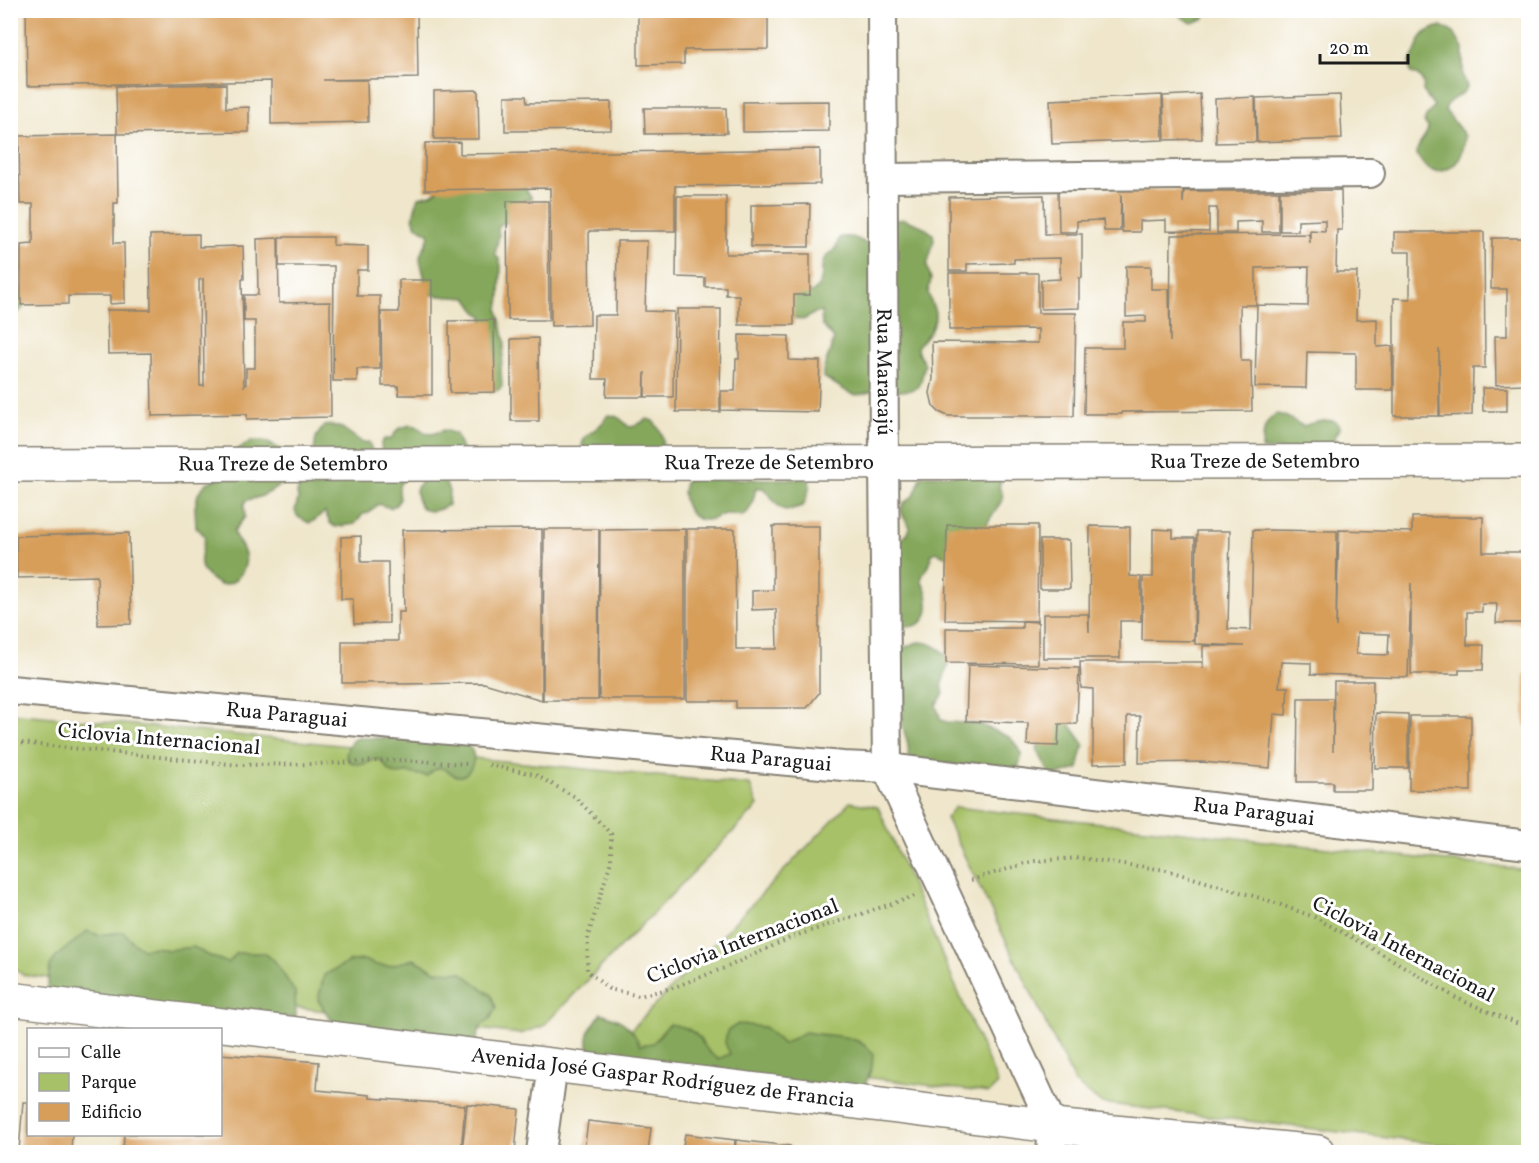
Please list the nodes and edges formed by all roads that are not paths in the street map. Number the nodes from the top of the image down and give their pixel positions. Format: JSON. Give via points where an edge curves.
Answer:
{"nodes":[{"id":1,"x":882,"y":10,"type":"edge"},
{"id":2,"x":1370,"y":173,"type":"dead end"},
{"id":3,"x":883,"y":178,"type":"junction"},
{"id":4,"x":1528,"y":461,"type":"edge"},
{"id":5,"x":884,"y":463,"type":"junction"},
{"id":6,"x":10,"y":465,"type":"edge"},
{"id":7,"x":10,"y":690,"type":"edge"},
{"id":8,"x":887,"y":768,"type":"junction"},
{"id":9,"x":1528,"y":845,"type":"edge"},
{"id":10,"x":10,"y":999,"type":"edge"},
{"id":11,"x":553,"y":1065,"type":"junction"},
{"id":12,"x":1052,"y":1139,"type":"edge"},
{"id":13,"x":541,"y":1152,"type":"edge"},
{"id":14,"x":1318,"y":1152,"type":"edge"}],
"edges":[{"from":1,"to":3,"type":"street","name":"Rua Maracajú"},
{"from":2,"to":3,"type":"street"},
{"from":3,"to":5,"type":"street","name":"Rua Maracajú"},
{"from":4,"to":5,"type":"main road","name":"Rua Treze de Setembro"},
{"from":5,"to":6,"type":"main road","name":"Rua Treze de Setembro"},
{"from":5,"to":8,"type":"street","name":"Rua Maracajú"},
{"from":7,"to":8,"type":"street","name":"Rua Paraguai"},
{"from":8,"to":9,"type":"street","name":"Rua Paraguai"},
{"from":8,"to":12,"type":"street"},
{"from":10,"to":11,"type":"main road","name":"Avenida José Gaspar Rodríguez de Francia"},
{"from":11,"to":12,"type":"main road","name":"Avenida José Gaspar Rodríguez de Francia"},
{"from":11,"to":13,"type":"street"},
{"from":12,"to":14,"type":"main road","name":"Avenida José Gaspar Rodríguez de Francia"}]}
